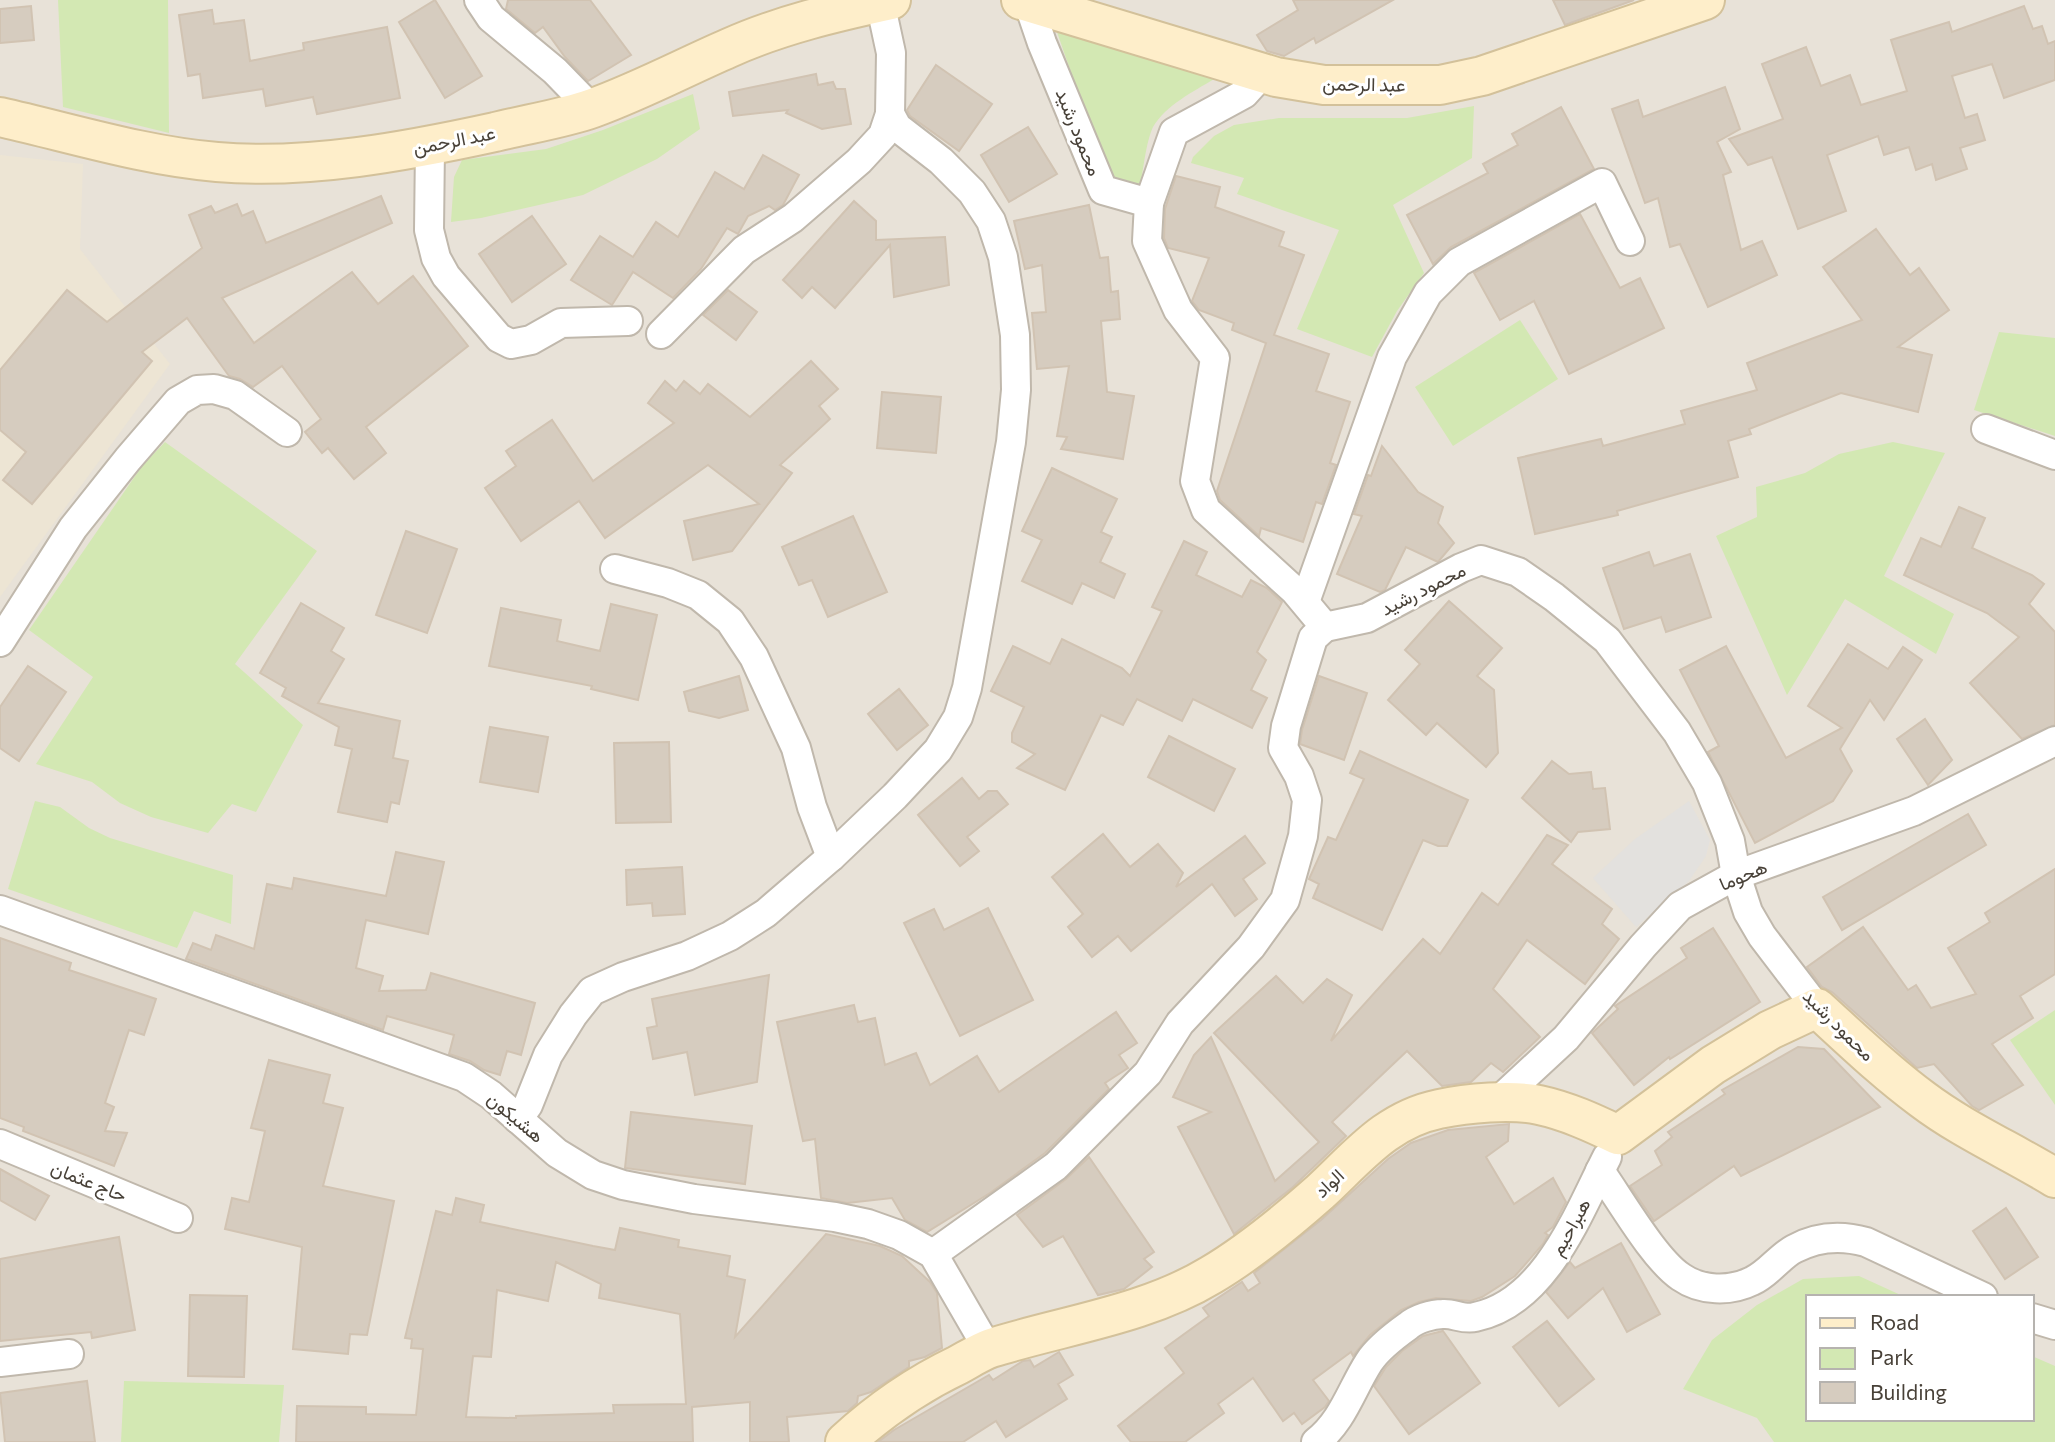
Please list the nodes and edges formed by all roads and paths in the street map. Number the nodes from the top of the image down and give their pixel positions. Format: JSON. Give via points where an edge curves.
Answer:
{"nodes":[{"id":1,"x":479,"y":0,"type":"edge"},
{"id":2,"x":1705,"y":0,"type":"edge"},
{"id":3,"x":886,"y":1,"type":"edge"},
{"id":4,"x":1025,"y":1,"type":"edge"},
{"id":5,"x":1263,"y":73,"type":"junction"},
{"id":6,"x":591,"y":108,"type":"junction"},
{"id":7,"x":890,"y":114,"type":"junction"},
{"id":8,"x":0,"y":117,"type":"edge"},
{"id":9,"x":430,"y":146,"type":"junction"},
{"id":10,"x":1149,"y":203,"type":"junction"},
{"id":11,"x":1630,"y":241,"type":"dead end"},
{"id":12,"x":628,"y":321,"type":"dead end"},
{"id":13,"x":661,"y":334,"type":"dead end"},
{"id":14,"x":1986,"y":429,"type":"dead end"},
{"id":15,"x":288,"y":432,"type":"dead end"},
{"id":16,"x":2055,"y":455,"type":"edge"},
{"id":17,"x":615,"y":569,"type":"dead end"},
{"id":18,"x":1305,"y":602,"type":"junction"},
{"id":19,"x":1325,"y":627,"type":"junction"},
{"id":20,"x":0,"y":642,"type":"edge"},
{"id":21,"x":2055,"y":741,"type":"edge"},
{"id":22,"x":831,"y":857,"type":"junction"},
{"id":23,"x":1736,"y":875,"type":"junction"},
{"id":24,"x":0,"y":910,"type":"edge"},
{"id":25,"x":1817,"y":1007,"type":"junction"},
{"id":26,"x":1496,"y":1103,"type":"junction"},
{"id":27,"x":518,"y":1119,"type":"junction"},
{"id":28,"x":1618,"y":1135,"type":"junction"},
{"id":29,"x":0,"y":1144,"type":"edge"},
{"id":30,"x":1600,"y":1171,"type":"junction"},
{"id":31,"x":2055,"y":1178,"type":"edge"},
{"id":32,"x":178,"y":1218,"type":"dead end"},
{"id":33,"x":933,"y":1254,"type":"junction"},
{"id":34,"x":1979,"y":1295,"type":"edge"},
{"id":35,"x":2034,"y":1319,"type":"edge"},
{"id":36,"x":2055,"y":1325,"type":"edge"},
{"id":37,"x":988,"y":1349,"type":"junction"},
{"id":38,"x":69,"y":1354,"type":"dead end"},
{"id":39,"x":0,"y":1362,"type":"edge"},
{"id":40,"x":845,"y":1442,"type":"edge"},
{"id":41,"x":1316,"y":1442,"type":"edge"}],
"edges":[{"from":1,"to":6,"type":"street","via":[[491,18]]},
{"from":2,"to":5,"type":"street","name":"عبد الرحمن","via":[[1482,76],[1440,85],[1324,85]]},
{"from":3,"to":6,"type":"street","name":"عبد الرحمن","via":[[742,43]]},
{"from":3,"to":7,"type":"street"},
{"from":4,"to":5,"type":"street","name":"عبد الرحمن"},
{"from":4,"to":10,"type":"street","name":"محمود رشيد","via":[[1103,190]]},
{"from":5,"to":10,"type":"street","via":[[1244,94],[1174,132]]},
{"from":6,"to":9,"type":"street","name":"عبد الرحمن"},
{"from":7,"to":13,"type":"street","via":[[883,135],[859,161],[793,218],[744,250]]},
{"from":7,"to":22,"type":"street","via":[[897,127],[972,192],[991,221],[1003,257],[1015,335],[1016,390],[1002,493],[958,718],[938,750]]},
{"from":8,"to":9,"type":"street","name":"عبد الرحمن","via":[[161,154],[240,164]]},
{"from":9,"to":12,"type":"street","via":[[429,230],[436,258],[499,338],[511,344],[531,340],[561,323]]},
{"from":10,"to":18,"type":"street","via":[[1147,241],[1178,310],[1215,358],[1195,481],[1206,510]]},
{"from":11,"to":18,"type":"street","via":[[1602,183],[1458,262],[1428,293],[1392,357]]},
{"from":14,"to":16,"type":"street"},
{"from":15,"to":20,"type":"street","via":[[235,395],[214,389],[197,390],[178,401],[73,528]]},
{"from":17,"to":22,"type":"street","via":[[698,595],[730,621],[754,657],[796,748]]},
{"from":18,"to":19,"type":"street"},
{"from":19,"to":23,"type":"street","name":"محمود رشيد","via":[[1367,618],[1481,561],[1518,572],[1607,640],[1677,732],[1707,783],[1730,841]]},
{"from":19,"to":33,"type":"street","via":[[1313,638],[1286,726],[1283,748],[1307,800],[1303,836],[1285,900],[1251,947],[1180,1023],[1148,1073],[1056,1166]]},
{"from":21,"to":23,"type":"street","name":"هحوما","via":[[1914,810]]},
{"from":22,"to":27,"type":"street","via":[[766,913],[730,936],[592,991],[548,1055]]},
{"from":23,"to":25,"type":"street","name":"محمود رشيد","via":[[1762,936]]},
{"from":23,"to":26,"type":"street","name":"هحوما","via":[[1680,906],[1566,1038]]},
{"from":24,"to":27,"type":"street","name":"هشيكون","via":[[464,1077]]},
{"from":25,"to":28,"type":"street","via":[[1713,1065]]},
{"from":25,"to":31,"type":"street","name":"محمود رشيد","via":[[1922,1100]]},
{"from":26,"to":28,"type":"street","name":"الواد","via":[[1537,1104]]},
{"from":26,"to":37,"type":"street","name":"الواد","via":[[1440,1109],[1403,1120],[1253,1248],[1174,1295]]},
{"from":27,"to":33,"type":"street","name":"هشيكون","via":[[557,1153],[593,1175],[623,1185],[868,1224]]},
{"from":28,"to":30,"type":"street","name":"هبراحيم"},
{"from":29,"to":32,"type":"street","name":"حاج عثمان"},
{"from":30,"to":34,"type":"street","via":[[1660,1256],[1680,1277],[1703,1287],[1731,1288],[1753,1281],[1793,1249],[1847,1236]]},
{"from":30,"to":41,"type":"street","name":"هبراحيم","via":[[1558,1253],[1532,1284],[1507,1304],[1473,1318],[1443,1314],[1411,1323],[1370,1361],[1340,1419]]},
{"from":33,"to":37,"type":"street"},
{"from":35,"to":36,"type":"street"},
{"from":37,"to":40,"type":"street","name":"الواد","via":[[891,1404]]},
{"from":38,"to":39,"type":"street"}]}
